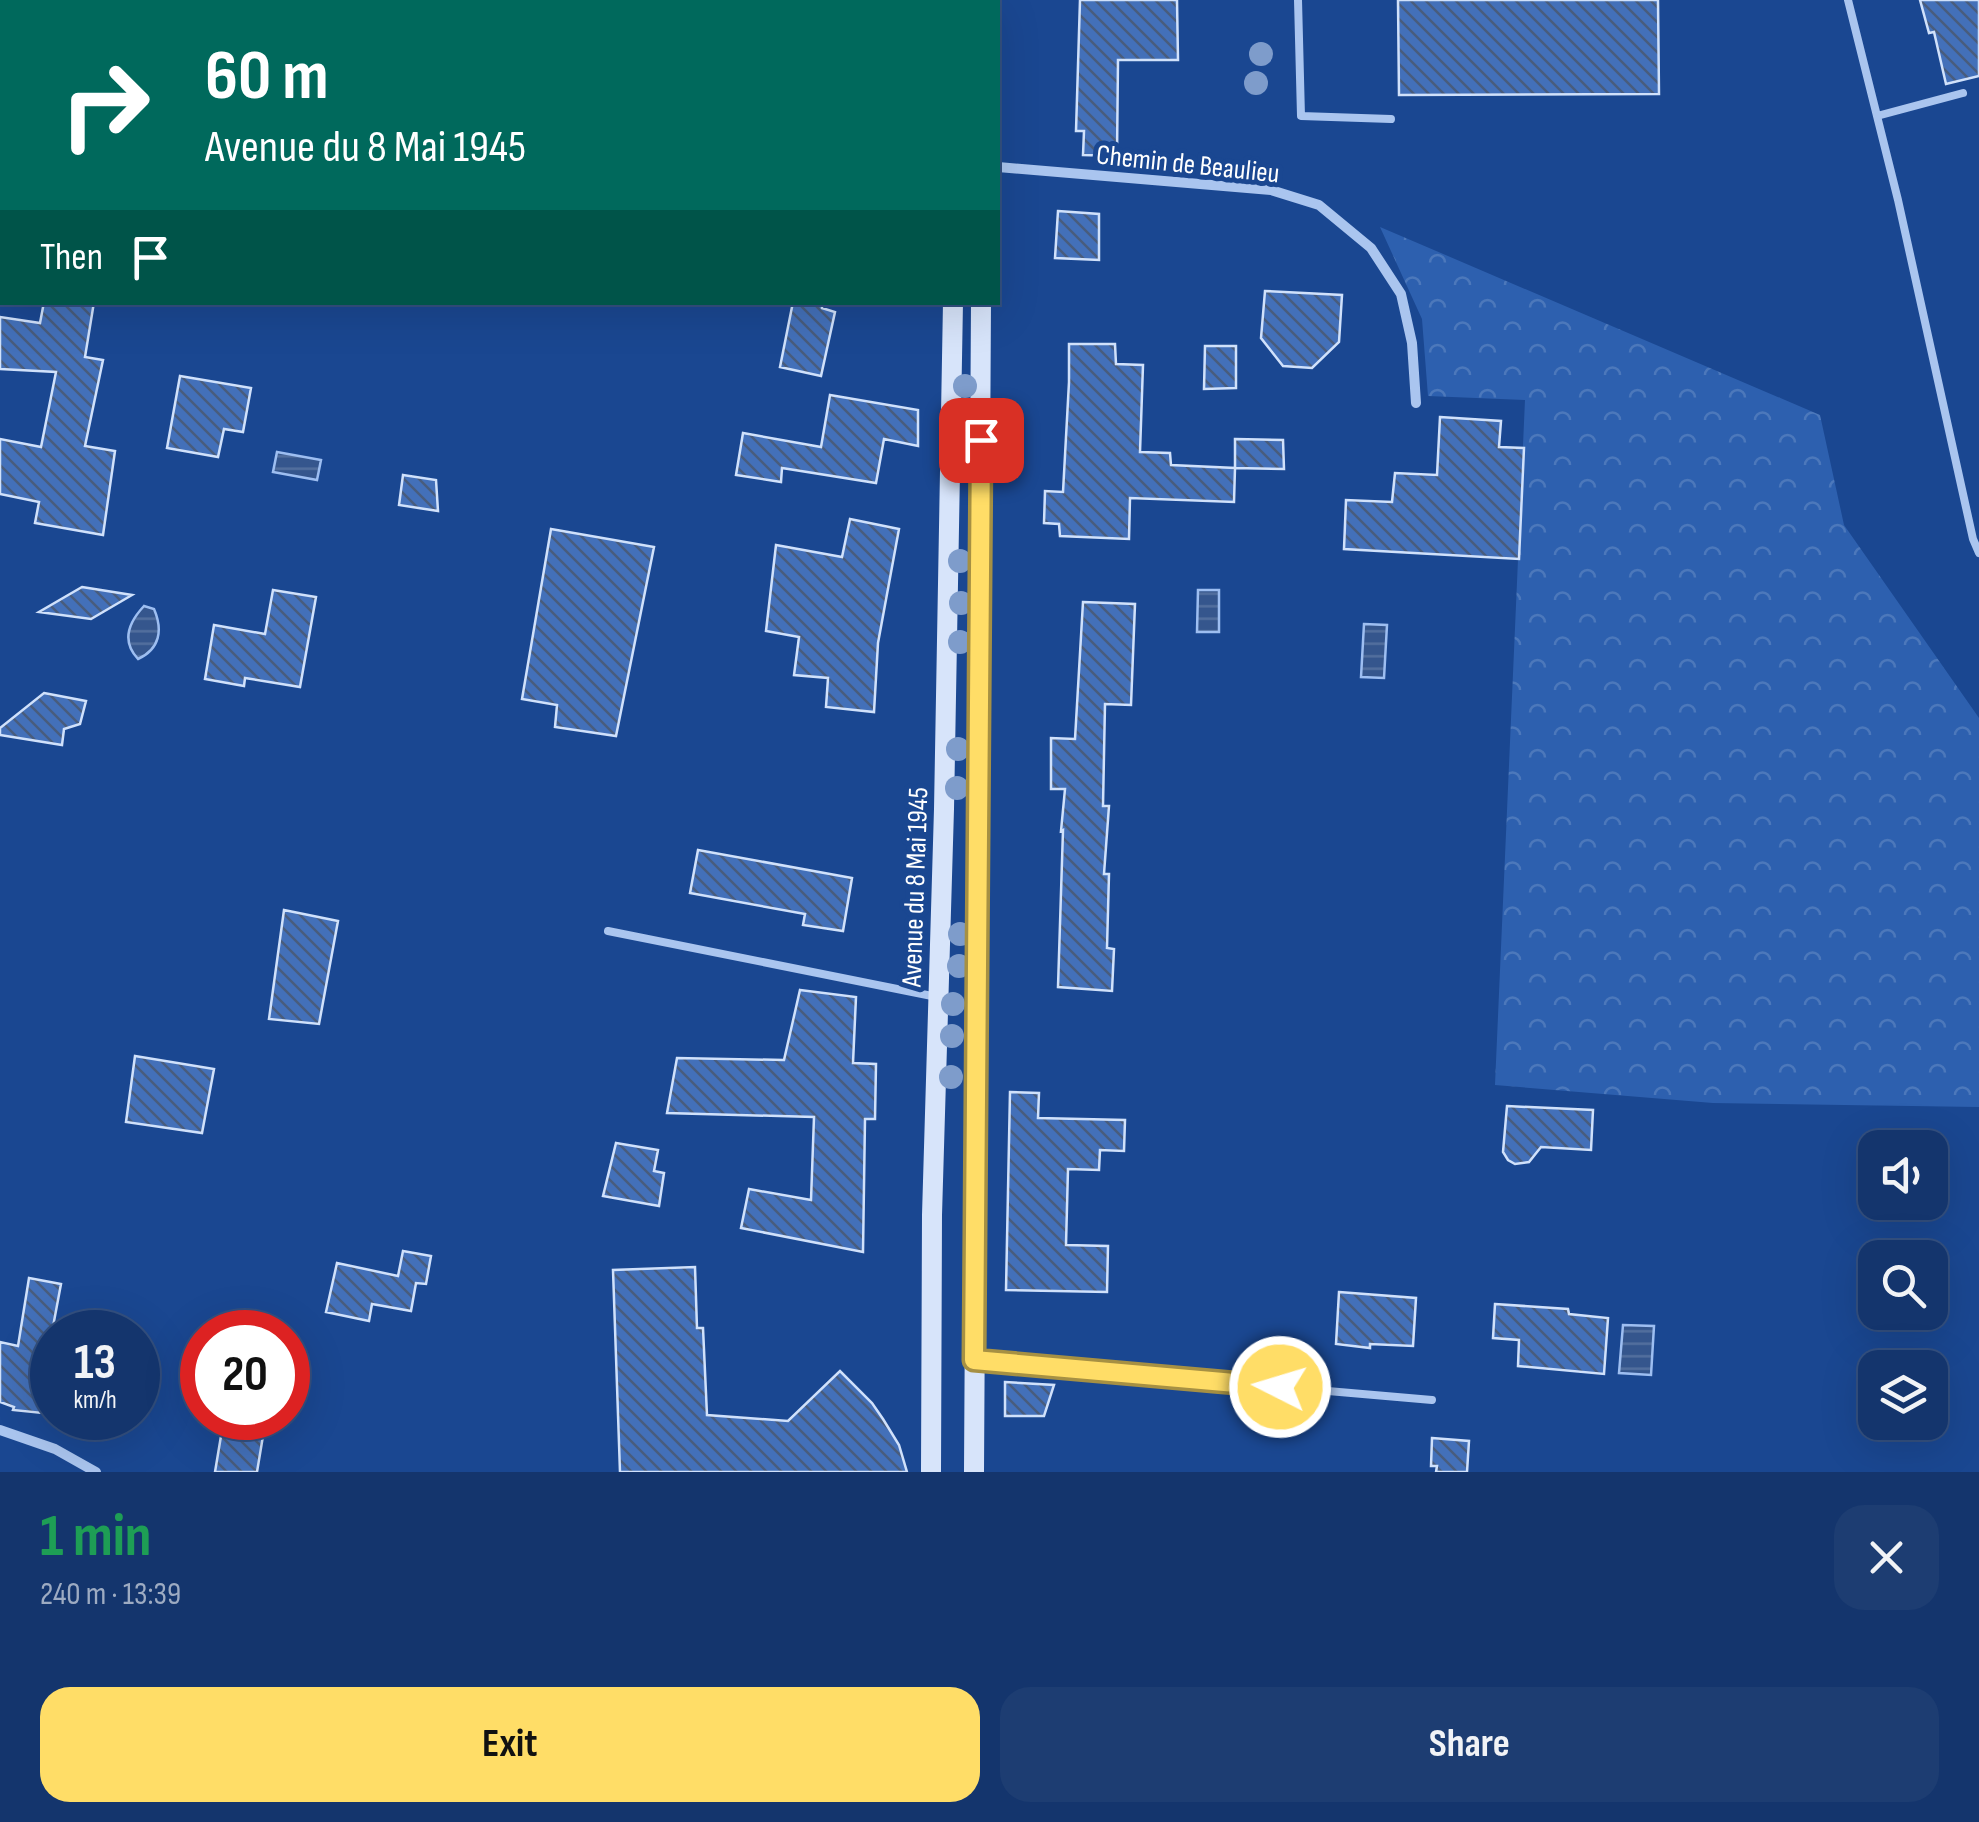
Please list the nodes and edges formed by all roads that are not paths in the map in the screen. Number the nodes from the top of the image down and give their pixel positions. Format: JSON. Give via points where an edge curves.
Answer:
{"nodes":[{"id":1,"x":1298,"y":0,"type":"edge"},
{"id":2,"x":1848,"y":0,"type":"edge"},
{"id":3,"x":1963,"y":94,"type":"dead end"},
{"id":4,"x":1878,"y":116,"type":"junction"},
{"id":5,"x":1391,"y":119,"type":"dead end"},
{"id":6,"x":1000,"y":168,"type":"edge"},
{"id":7,"x":953,"y":305,"type":"edge"},
{"id":8,"x":981,"y":305,"type":"edge"},
{"id":9,"x":1416,"y":404,"type":"dead end"},
{"id":10,"x":1979,"y":554,"type":"edge"},
{"id":11,"x":608,"y":931,"type":"dead end"},
{"id":12,"x":938,"y":997,"type":"junction"},
{"id":13,"x":974,"y":1360,"type":"junction"},
{"id":14,"x":1432,"y":1400,"type":"dead end"},
{"id":15,"x":0,"y":1430,"type":"edge"},
{"id":16,"x":96,"y":1472,"type":"edge"},
{"id":17,"x":931,"y":1472,"type":"edge"},
{"id":18,"x":974,"y":1472,"type":"edge"}],
"edges":[{"from":1,"to":5,"type":"lane","via":[[1301,116]]},
{"from":2,"to":4,"type":"lane"},
{"from":3,"to":4,"type":"lane"},
{"from":4,"to":10,"type":"lane"},
{"from":6,"to":9,"type":"street","name":"Chemin de Beaulieu","via":[[1271,190],[1319,205],[1370,248],[1401,294]]},
{"from":7,"to":12,"type":"main road","name":"Avenue du 8 Mai 1945"},
{"from":8,"to":13,"type":"main road"},
{"from":11,"to":12,"type":"lane"},
{"from":12,"to":17,"type":"main road","name":"Avenue du 8 Mai 1945"},
{"from":13,"to":14,"type":"lane"},
{"from":13,"to":18,"type":"main road"},
{"from":15,"to":16,"type":"street"}]}
